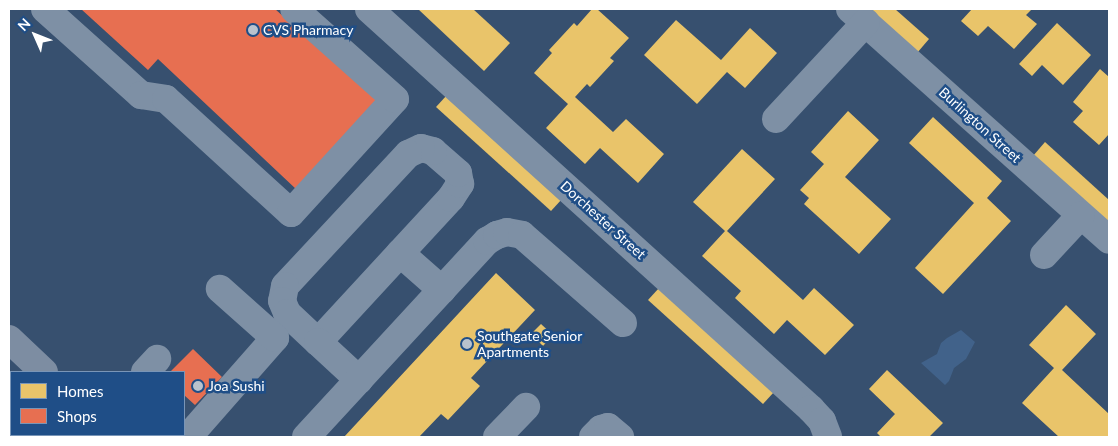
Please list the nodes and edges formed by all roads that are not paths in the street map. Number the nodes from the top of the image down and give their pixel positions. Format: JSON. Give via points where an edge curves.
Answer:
{"nodes":[{"id":1,"x":46,"y":9,"type":"edge"},
{"id":2,"x":294,"y":9,"type":"edge"},
{"id":3,"x":369,"y":9,"type":"edge"},
{"id":4,"x":858,"y":16,"type":"edge"},
{"id":5,"x":776,"y":119,"type":"dead end"},
{"id":6,"x":1081,"y":215,"type":"junction"},
{"id":7,"x":1109,"y":240,"type":"edge"},
{"id":8,"x":400,"y":253,"type":"junction"},
{"id":9,"x":1044,"y":255,"type":"dead end"},
{"id":10,"x":220,"y":290,"type":"dead end"},
{"id":11,"x":442,"y":290,"type":"junction"},
{"id":12,"x":623,"y":323,"type":"dead end"},
{"id":13,"x":9,"y":339,"type":"edge"},
{"id":14,"x":318,"y":342,"type":"junction"},
{"id":15,"x":43,"y":371,"type":"edge"},
{"id":16,"x":360,"y":380,"type":"junction"},
{"id":17,"x":526,"y":407,"type":"dead end"},
{"id":18,"x":190,"y":425,"type":"edge"},
{"id":19,"x":306,"y":437,"type":"edge"},
{"id":20,"x":497,"y":437,"type":"edge"},
{"id":21,"x":592,"y":437,"type":"edge"},
{"id":22,"x":620,"y":437,"type":"edge"},
{"id":23,"x":828,"y":437,"type":"edge"}],
"edges":[{"from":1,"to":2,"type":"lane","via":[[141,95],[166,99],[291,213],[395,99]]},
{"from":3,"to":23,"type":"lane","name":"Dorchester Street","via":[[811,409],[822,421]]},
{"from":4,"to":5,"type":"lane"},
{"from":4,"to":6,"type":"lane","name":"Burlington Street"},
{"from":6,"to":7,"type":"lane","name":"Burlington Street"},
{"from":6,"to":9,"type":"lane"},
{"from":8,"to":11,"type":"lane"},
{"from":8,"to":14,"type":"lane"},
{"from":8,"to":14,"type":"lane","via":[[460,184],[458,173],[433,151],[421,148],[408,154],[285,286],[282,301],[287,313]]},
{"from":10,"to":18,"type":"lane","via":[[275,338]]},
{"from":11,"to":12,"type":"lane","via":[[487,241],[507,232],[522,235]]},
{"from":11,"to":16,"type":"lane"},
{"from":13,"to":15,"type":"main road"},
{"from":14,"to":16,"type":"lane"},
{"from":16,"to":19,"type":"lane"},
{"from":17,"to":20,"type":"lane"},
{"from":21,"to":22,"type":"lane","via":[[608,427]]}]}
